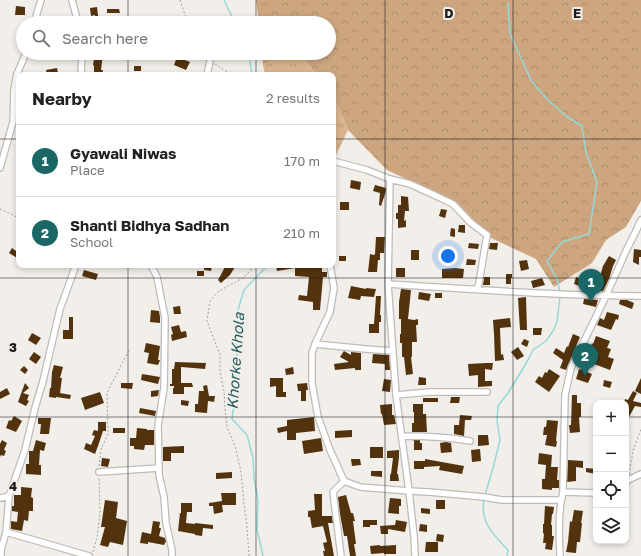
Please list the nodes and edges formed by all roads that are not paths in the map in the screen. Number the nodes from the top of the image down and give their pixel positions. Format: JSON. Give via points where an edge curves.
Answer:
{"nodes":[{"id":1,"x":42,"y":0,"type":"edge"},
{"id":2,"x":72,"y":0,"type":"edge"},
{"id":3,"x":36,"y":16,"type":"edge"},
{"id":4,"x":76,"y":16,"type":"edge"},
{"id":5,"x":23,"y":60,"type":"edge"},
{"id":6,"x":82,"y":60,"type":"edge"},
{"id":7,"x":210,"y":61,"type":"road end"},
{"id":8,"x":18,"y":72,"type":"edge"},
{"id":9,"x":81,"y":72,"type":"edge"},
{"id":10,"x":208,"y":72,"type":"edge"},
{"id":11,"x":16,"y":79,"type":"edge"},
{"id":12,"x":336,"y":162,"type":"edge"},
{"id":13,"x":0,"y":168,"type":"edge"},
{"id":14,"x":390,"y":179,"type":"junction"},
{"id":15,"x":641,"y":220,"type":"edge"},
{"id":16,"x":75,"y":268,"type":"edge"},
{"id":17,"x":152,"y":268,"type":"edge"},
{"id":18,"x":331,"y":268,"type":"edge"},
{"id":19,"x":388,"y":284,"type":"junction"},
{"id":20,"x":477,"y":290,"type":"junction"},
{"id":21,"x":606,"y":296,"type":"junction"},
{"id":22,"x":641,"y":296,"type":"edge"},
{"id":23,"x":315,"y":344,"type":"junction"},
{"id":24,"x":393,"y":351,"type":"junction"},
{"id":25,"x":486,"y":392,"type":"dead end"},
{"id":26,"x":396,"y":394,"type":"junction"},
{"id":27,"x":402,"y":436,"type":"junction"},
{"id":28,"x":470,"y":441,"type":"dead end"},
{"id":29,"x":159,"y":468,"type":"junction"},
{"id":30,"x":99,"y":472,"type":"road end"},
{"id":31,"x":641,"y":474,"type":"edge"},
{"id":32,"x":344,"y":481,"type":"junction"},
{"id":33,"x":629,"y":481,"type":"edge"},
{"id":34,"x":409,"y":491,"type":"junction"},
{"id":35,"x":563,"y":492,"type":"junction"},
{"id":36,"x":593,"y":493,"type":"edge"},
{"id":37,"x":9,"y":496,"type":"junction"},
{"id":38,"x":0,"y":498,"type":"edge"},
{"id":39,"x":561,"y":500,"type":"junction"},
{"id":40,"x":6,"y":532,"type":"junction"},
{"id":41,"x":0,"y":556,"type":"edge"},
{"id":42,"x":89,"y":556,"type":"edge"},
{"id":43,"x":172,"y":556,"type":"edge"},
{"id":44,"x":341,"y":556,"type":"edge"},
{"id":45,"x":415,"y":556,"type":"edge"},
{"id":46,"x":560,"y":556,"type":"edge"}],
"edges":[{"from":1,"to":3,"type":"street"},
{"from":2,"to":4,"type":"street"},
{"from":5,"to":8,"type":"street"},
{"from":6,"to":9,"type":"street"},
{"from":7,"to":10,"type":"street"},
{"from":11,"to":13,"type":"street","via":[[13,122]]},
{"from":12,"to":14,"type":"street"},
{"from":14,"to":19,"type":"street"},
{"from":14,"to":20,"type":"street","via":[[410,184],[453,204],[487,235]]},
{"from":15,"to":21,"type":"street"},
{"from":16,"to":37,"type":"street","via":[[60,309],[25,450]]},
{"from":17,"to":29,"type":"street","via":[[157,278],[165,318],[164,388],[158,426]]},
{"from":18,"to":23,"type":"street","via":[[334,288],[330,312]]},
{"from":19,"to":20,"type":"street"},
{"from":19,"to":24,"type":"street"},
{"from":20,"to":21,"type":"street"},
{"from":21,"to":22,"type":"street"},
{"from":21,"to":35,"type":"street","via":[[571,368],[564,395]]},
{"from":23,"to":24,"type":"street"},
{"from":23,"to":32,"type":"street","via":[[312,354],[312,383],[318,417]]},
{"from":24,"to":26,"type":"street"},
{"from":25,"to":26,"type":"street"},
{"from":26,"to":27,"type":"street"},
{"from":27,"to":28,"type":"street"},
{"from":27,"to":34,"type":"street"},
{"from":29,"to":30,"type":"street"},
{"from":29,"to":43,"type":"street"},
{"from":31,"to":33,"type":"street"},
{"from":32,"to":34,"type":"street","via":[[360,487]]},
{"from":32,"to":44,"type":"street","via":[[332,492]]},
{"from":34,"to":39,"type":"street","via":[[502,500]]},
{"from":34,"to":45,"type":"street"},
{"from":35,"to":36,"type":"street"},
{"from":35,"to":39,"type":"street"},
{"from":37,"to":38,"type":"street"},
{"from":37,"to":40,"type":"street"},
{"from":39,"to":46,"type":"street"},
{"from":40,"to":41,"type":"street"},
{"from":40,"to":42,"type":"street"}]}
